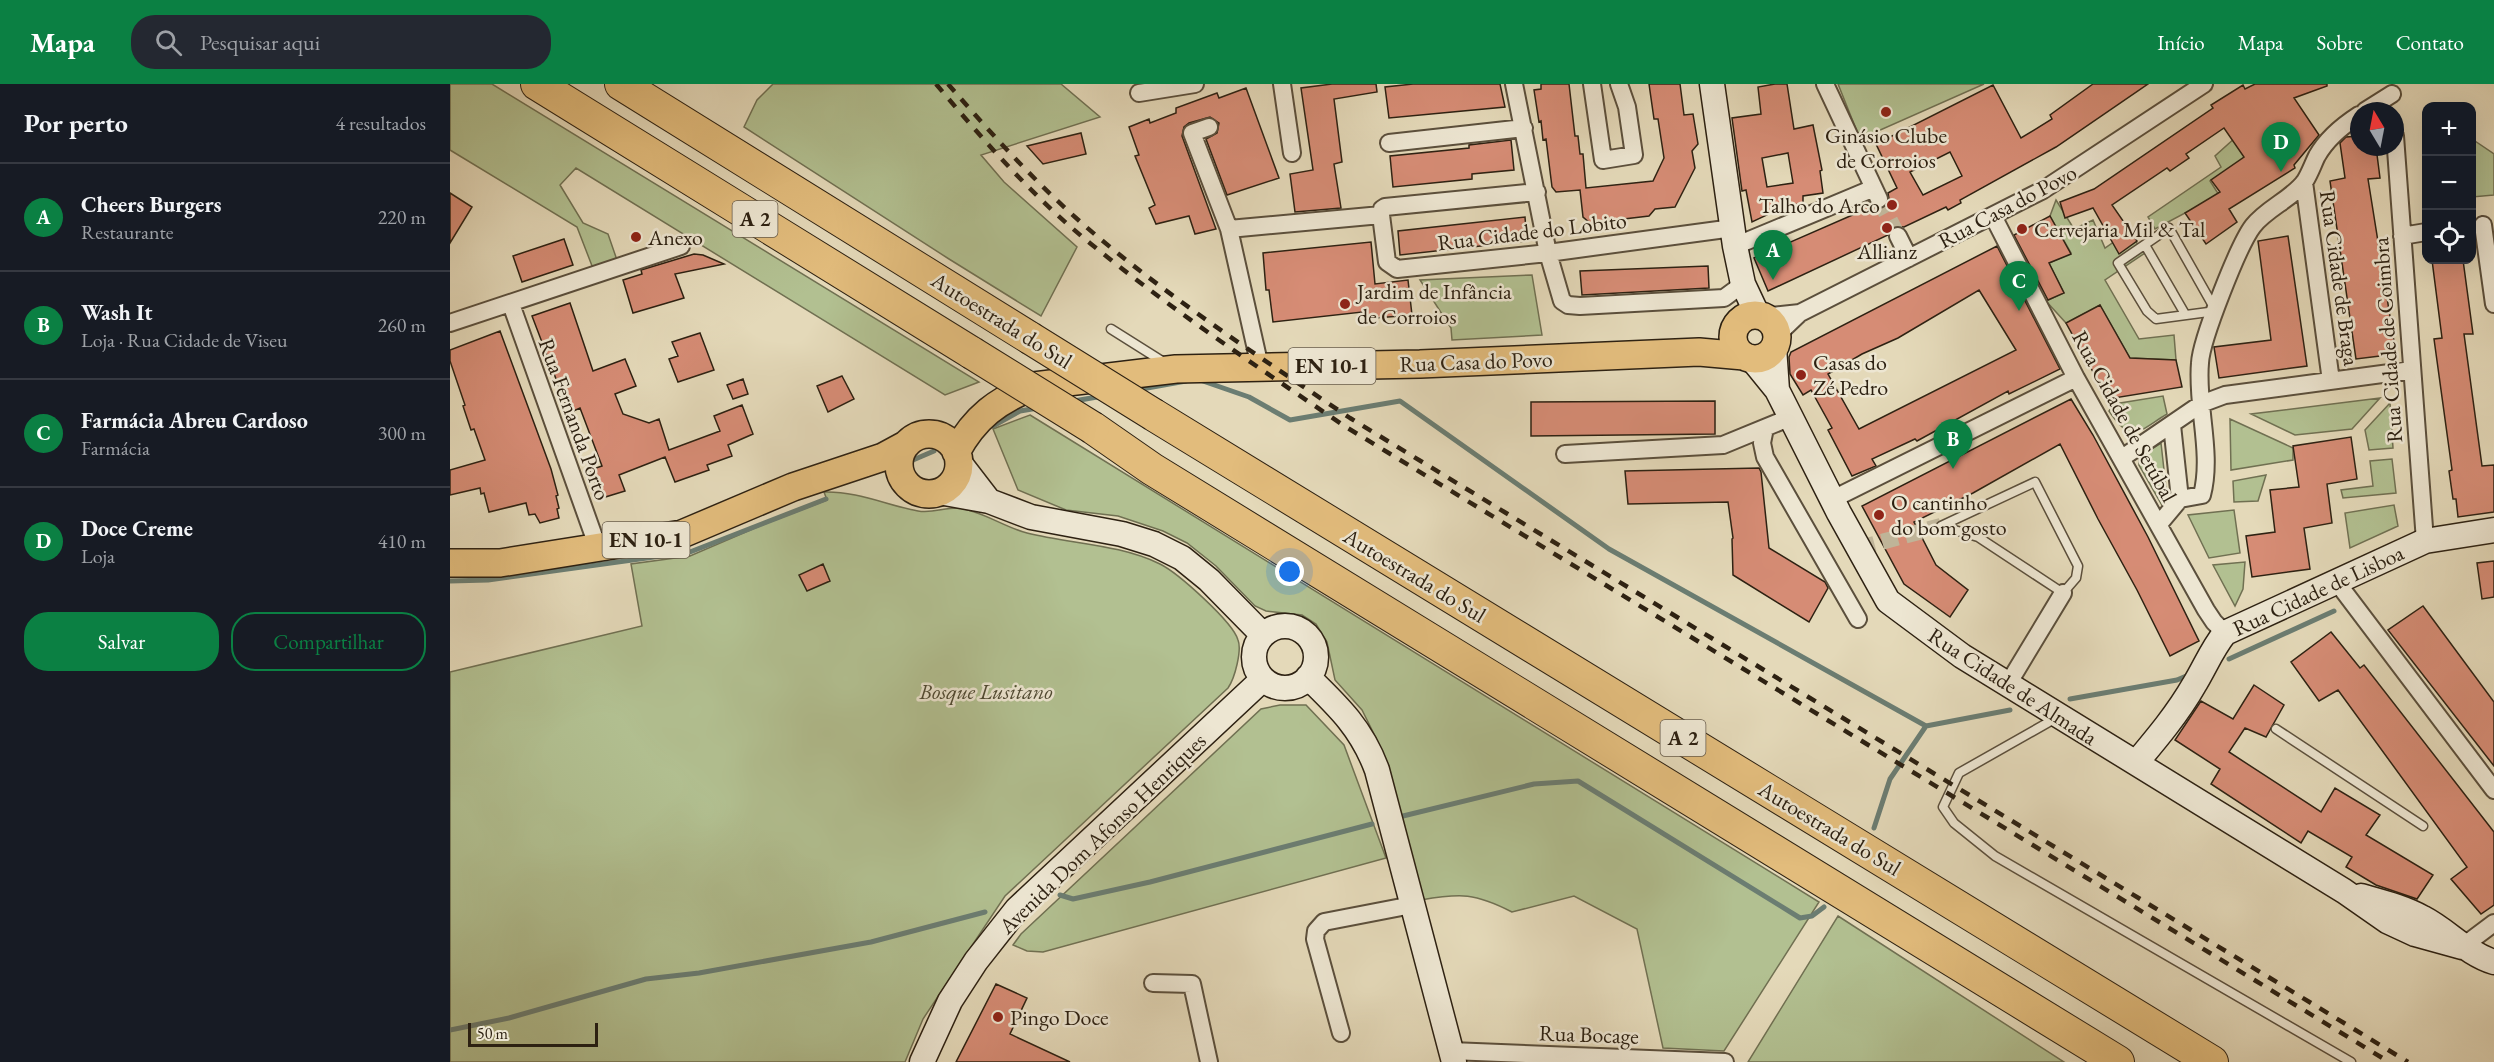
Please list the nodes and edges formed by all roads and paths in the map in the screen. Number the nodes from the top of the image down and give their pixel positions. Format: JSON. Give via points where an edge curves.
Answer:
{"nodes":[{"id":1,"x":537,"y":84,"type":"edge"},
{"id":2,"x":621,"y":84,"type":"edge"},
{"id":3,"x":1195,"y":84,"type":"edge"},
{"id":4,"x":1282,"y":84,"type":"edge"},
{"id":5,"x":1514,"y":84,"type":"edge"},
{"id":6,"x":1592,"y":84,"type":"edge"},
{"id":7,"x":1619,"y":84,"type":"edge"},
{"id":8,"x":1712,"y":84,"type":"edge"},
{"id":9,"x":1825,"y":84,"type":"edge"},
{"id":10,"x":2204,"y":84,"type":"edge"},
{"id":11,"x":1139,"y":93,"type":"dead end"},
{"id":12,"x":2350,"y":121,"type":"edge"},
{"id":13,"x":1209,"y":127,"type":"dead end"},
{"id":14,"x":1524,"y":128,"type":"junction"},
{"id":15,"x":1389,"y":143,"type":"dead end"},
{"id":16,"x":1292,"y":153,"type":"dead end"},
{"id":17,"x":2396,"y":156,"type":"edge"},
{"id":18,"x":2304,"y":182,"type":"junction"},
{"id":19,"x":1537,"y":192,"type":"junction"},
{"id":20,"x":1381,"y":215,"type":"junction"},
{"id":21,"x":1993,"y":216,"type":"junction"},
{"id":22,"x":2483,"y":225,"type":"edge"},
{"id":23,"x":1228,"y":229,"type":"junction"},
{"id":24,"x":2422,"y":233,"type":"edge"},
{"id":25,"x":1898,"y":236,"type":"tunnel mouth"},
{"id":26,"x":2402,"y":236,"type":"junction"},
{"id":27,"x":1734,"y":237,"type":"junction"},
{"id":28,"x":2145,"y":245,"type":"junction"},
{"id":29,"x":681,"y":246,"type":"dead end"},
{"id":30,"x":1548,"y":253,"type":"junction"},
{"id":31,"x":1909,"y":258,"type":"junction"},
{"id":32,"x":1743,"y":284,"type":"junction"},
{"id":33,"x":510,"y":304,"type":"junction"},
{"id":34,"x":2494,"y":304,"type":"edge"},
{"id":35,"x":2216,"y":311,"type":"junction"},
{"id":36,"x":1800,"y":313,"type":"junction"},
{"id":37,"x":2185,"y":314,"type":"junction"},
{"id":38,"x":450,"y":323,"type":"edge"},
{"id":39,"x":1111,"y":329,"type":"dead end"},
{"id":40,"x":1755,"y":336,"type":"junction"},
{"id":41,"x":1260,"y":367,"type":"junction"},
{"id":42,"x":1176,"y":369,"type":"junction"},
{"id":43,"x":2412,"y":370,"type":"junction"},
{"id":44,"x":2076,"y":378,"type":"junction"},
{"id":45,"x":2331,"y":381,"type":"junction"},
{"id":46,"x":2201,"y":404,"type":"junction"},
{"id":47,"x":1791,"y":417,"type":"junction"},
{"id":48,"x":976,"y":421,"type":"junction"},
{"id":49,"x":2172,"y":425,"type":"junction"},
{"id":50,"x":1765,"y":428,"type":"junction"},
{"id":51,"x":917,"y":440,"type":"junction"},
{"id":52,"x":1565,"y":454,"type":"dead end"},
{"id":53,"x":958,"y":457,"type":"junction"},
{"id":54,"x":2122,"y":458,"type":"junction"},
{"id":55,"x":831,"y":474,"type":"junction"},
{"id":56,"x":909,"y":487,"type":"junction"},
{"id":57,"x":939,"y":492,"type":"junction"},
{"id":58,"x":1833,"y":499,"type":"junction"},
{"id":59,"x":2181,"y":499,"type":"junction"},
{"id":60,"x":989,"y":501,"type":"junction"},
{"id":61,"x":2159,"y":524,"type":"junction"},
{"id":62,"x":2494,"y":530,"type":"edge"},
{"id":63,"x":2425,"y":540,"type":"junction"},
{"id":64,"x":598,"y":548,"type":"junction"},
{"id":65,"x":450,"y":563,"type":"edge"},
{"id":66,"x":2336,"y":581,"type":"junction"},
{"id":67,"x":2063,"y":593,"type":"junction"},
{"id":68,"x":1858,"y":619,"type":"dead end"},
{"id":69,"x":1263,"y":635,"type":"junction"},
{"id":70,"x":2220,"y":640,"type":"junction"},
{"id":71,"x":1308,"y":677,"type":"junction"},
{"id":72,"x":1263,"y":679,"type":"junction"},
{"id":73,"x":2008,"y":684,"type":"junction"},
{"id":74,"x":2059,"y":716,"type":"junction"},
{"id":75,"x":2276,"y":729,"type":"dead end"},
{"id":76,"x":2136,"y":764,"type":"junction"},
{"id":77,"x":2494,"y":790,"type":"edge"},
{"id":78,"x":2423,"y":826,"type":"dead end"},
{"id":79,"x":1412,"y":905,"type":"junction"},
{"id":80,"x":2494,"y":923,"type":"edge"},
{"id":81,"x":2478,"y":955,"type":"edge"},
{"id":82,"x":2494,"y":976,"type":"edge"},
{"id":83,"x":1153,"y":983,"type":"dead end"},
{"id":84,"x":1341,"y":1033,"type":"dead end"},
{"id":85,"x":1453,"y":1056,"type":"edge"},
{"id":86,"x":1593,"y":1059,"type":"edge"},
{"id":87,"x":1624,"y":1060,"type":"edge"},
{"id":88,"x":922,"y":1062,"type":"edge"},
{"id":89,"x":1209,"y":1062,"type":"edge"},
{"id":90,"x":1725,"y":1062,"type":"edge"},
{"id":91,"x":2118,"y":1062,"type":"edge"},
{"id":92,"x":2212,"y":1062,"type":"edge"},
{"id":93,"x":2351,"y":1062,"type":"edge"}],
"edges":[{"from":1,"to":91,"type":"highway","name":"Autoestrada do Sul","number":"A 2","bridge":true,"via":[[1093,428],[1152,469]]},
{"from":2,"to":92,"type":"highway","name":"Autoestrada do Sul","number":"A 2","bridge":true},
{"from":3,"to":11,"type":"street"},
{"from":4,"to":16,"type":"street"},
{"from":5,"to":14,"type":"street"},
{"from":6,"to":7,"type":"street","via":[[1603,160],[1634,155],[1627,107]]},
{"from":8,"to":27,"type":"street"},
{"from":9,"to":27,"type":"street","name":"Rua Cidade do Lobito","via":[[1876,193]]},
{"from":10,"to":21,"type":"street","name":"Rua Casa do Povo","via":[[2083,166]]},
{"from":12,"to":18,"type":"street","via":[[2335,132],[2319,153]]},
{"from":13,"to":23,"type":"street","via":[[1192,133]]},
{"from":14,"to":15,"type":"street"},
{"from":14,"to":19,"type":"street"},
{"from":17,"to":26,"type":"street","name":"Rua Cidade de Coimbra"},
{"from":18,"to":35,"type":"street","via":[[2253,226]]},
{"from":18,"to":45,"type":"street","name":"Rua Cidade de Braga"},
{"from":19,"to":20,"type":"street","via":[[1385,207]]},
{"from":19,"to":30,"type":"street"},
{"from":20,"to":23,"type":"street"},
{"from":20,"to":30,"type":"street","name":"Rua Cidade do Lobito","via":[[1386,259],[1394,268]]},
{"from":21,"to":31,"type":"street","name":"Rua Casa do Povo"},
{"from":21,"to":44,"type":"street","name":"Rua Cidade de Setúbal"},
{"from":22,"to":34,"type":"street"},
{"from":23,"to":41,"type":"street"},
{"from":24,"to":26,"type":"street"},
{"from":25,"to":31,"type":"street"},
{"from":26,"to":43,"type":"street","name":"Rua Cidade de Coimbra"},
{"from":27,"to":30,"type":"street","name":"Rua Cidade do Lobito"},
{"from":27,"to":32,"type":"street"},
{"from":28,"to":35,"type":"lane","via":[[2169,228]]},
{"from":28,"to":37,"type":"lane"},
{"from":28,"to":37,"type":"lane","via":[[2118,263],[2151,316],[2156,319]]},
{"from":29,"to":33,"type":"street"},
{"from":30,"to":32,"type":"street","via":[[1562,301],[1569,305],[1724,298]]},
{"from":31,"to":36,"type":"street","name":"Rua Casa do Povo"},
{"from":32,"to":40,"type":"street"},
{"from":33,"to":38,"type":"street"},
{"from":33,"to":64,"type":"street","name":"Rua Fernanda Porto"},
{"from":35,"to":37,"type":"lane"},
{"from":35,"to":46,"type":"street","via":[[2200,358]]},
{"from":36,"to":40,"type":"street","name":"Rua Casa do Povo"},
{"from":36,"to":40,"type":"street","name":"Rua Casa do Povo"},
{"from":39,"to":42,"type":"lane"},
{"from":40,"to":41,"type":"main road","name":"Rua Casa do Povo","number":"EN 10-1","via":[[1699,352]]},
{"from":40,"to":47,"type":"street","name":"Rua Cidade de Almada"},
{"from":41,"to":42,"type":"main road","name":"Rua Casa do Povo","number":"EN 10-1"},
{"from":42,"to":48,"type":"main road","name":"Rua Casa do Povo","number":"EN 10-1","via":[[1034,386],[1014,393]]},
{"from":43,"to":45,"type":"street"},
{"from":43,"to":63,"type":"street","name":"Rua Cidade de Coimbra"},
{"from":44,"to":54,"type":"street","name":"Rua Cidade de Setúbal"},
{"from":44,"to":58,"type":"street"},
{"from":45,"to":46,"type":"street","via":[[2225,395]]},
{"from":46,"to":49,"type":"street"},
{"from":46,"to":59,"type":"street","via":[[2206,478],[2202,495]]},
{"from":47,"to":50,"type":"street"},
{"from":47,"to":58,"type":"street","name":"Rua Cidade de Almada"},
{"from":48,"to":51,"type":"main road","name":"Rua Casa do Povo","number":"EN 10-1"},
{"from":48,"to":53,"type":"main road","name":"Rua Casa do Povo","number":"EN 10-1"},
{"from":49,"to":54,"type":"street"},
{"from":49,"to":59,"type":"street"},
{"from":50,"to":52,"type":"street","via":[[1723,445]]},
{"from":50,"to":68,"type":"street","via":[[1762,443],[1766,457]]},
{"from":51,"to":53,"type":"main road","via":[[945,439]]},
{"from":51,"to":55,"type":"main road","name":"Rua Casa do Povo","number":"EN 10-1","via":[[883,457]]},
{"from":51,"to":56,"type":"main road","via":[[899,461]]},
{"from":53,"to":57,"type":"main road","number":"EN 10-1","via":[[954,481]]},
{"from":53,"to":60,"type":"street"},
{"from":54,"to":61,"type":"street","name":"Rua Cidade de Setúbal"},
{"from":55,"to":56,"type":"main road","name":"Rua Casa do Povo","number":"EN 10-1","via":[[876,477]]},
{"from":55,"to":64,"type":"main road","name":"Rua Casa do Povo","number":"EN 10-1","via":[[682,534]]},
{"from":56,"to":57,"type":"main road","number":"EN 10-1","via":[[929,494]]},
{"from":57,"to":60,"type":"street"},
{"from":58,"to":73,"type":"street","name":"Rua Cidade de Almada","via":[[1888,601],[1937,639]]},
{"from":59,"to":61,"type":"street"},
{"from":60,"to":69,"type":"street","via":[[1031,517],[1154,544],[1182,558],[1200,573]]},
{"from":61,"to":70,"type":"street","name":"Rua Cidade de Setúbal","via":[[2214,622]]},
{"from":62,"to":63,"type":"street","name":"Rua Cidade de Lisboa"},
{"from":63,"to":66,"type":"street","name":"Rua Cidade de Lisboa"},
{"from":64,"to":65,"type":"main road","name":"Rua Casa do Povo","number":"EN 10-1","via":[[500,563]]},
{"from":66,"to":70,"type":"street","name":"Rua Cidade de Lisboa"},
{"from":66,"to":77,"type":"street"},
{"from":67,"to":67,"type":"lane","via":[[2076,578],[2078,566],[2035,482],[1941,526],[1978,537]]},
{"from":67,"to":73,"type":"street"},
{"from":69,"to":71,"type":"street","via":[[1282,626],[1302,631],[1314,647],[1316,658]]},
{"from":69,"to":72,"type":"street","via":[[1254,652],[1257,671]]},
{"from":70,"to":76,"type":"street","name":"Rua Cidade de Lisboa","via":[[2194,686]]},
{"from":71,"to":72,"type":"street","via":[[1291,687],[1271,685]]},
{"from":71,"to":79,"type":"street","via":[[1351,720],[1369,747]]},
{"from":72,"to":88,"type":"street","name":"Avenida Dom Afonso Henriques","via":[[1017,909],[950,1001]]},
{"from":73,"to":74,"type":"street","name":"Rua Cidade de Almada"},
{"from":74,"to":76,"type":"street","name":"Rua Cidade de Almada"},
{"from":74,"to":93,"type":"lane","via":[[1959,773],[1943,807],[1954,823],[1995,856]]},
{"from":75,"to":78,"type":"lane"},
{"from":76,"to":81,"type":"street","name":"Rua Cidade de Almada","via":[[2344,891],[2394,905],[2424,919]]},
{"from":79,"to":84,"type":"street","via":[[1324,922],[1316,931]]},
{"from":79,"to":85,"type":"street"},
{"from":80,"to":81,"type":"street"},
{"from":81,"to":82,"type":"street","name":"Rua Cidade de Almada"},
{"from":83,"to":89,"type":"street","via":[[1192,984]]},
{"from":85,"to":86,"type":"street","name":"Rua Bocage"},
{"from":86,"to":87,"type":"street","name":"Rua Bocage"},
{"from":87,"to":90,"type":"street","name":"Rua Bocage"}]}
